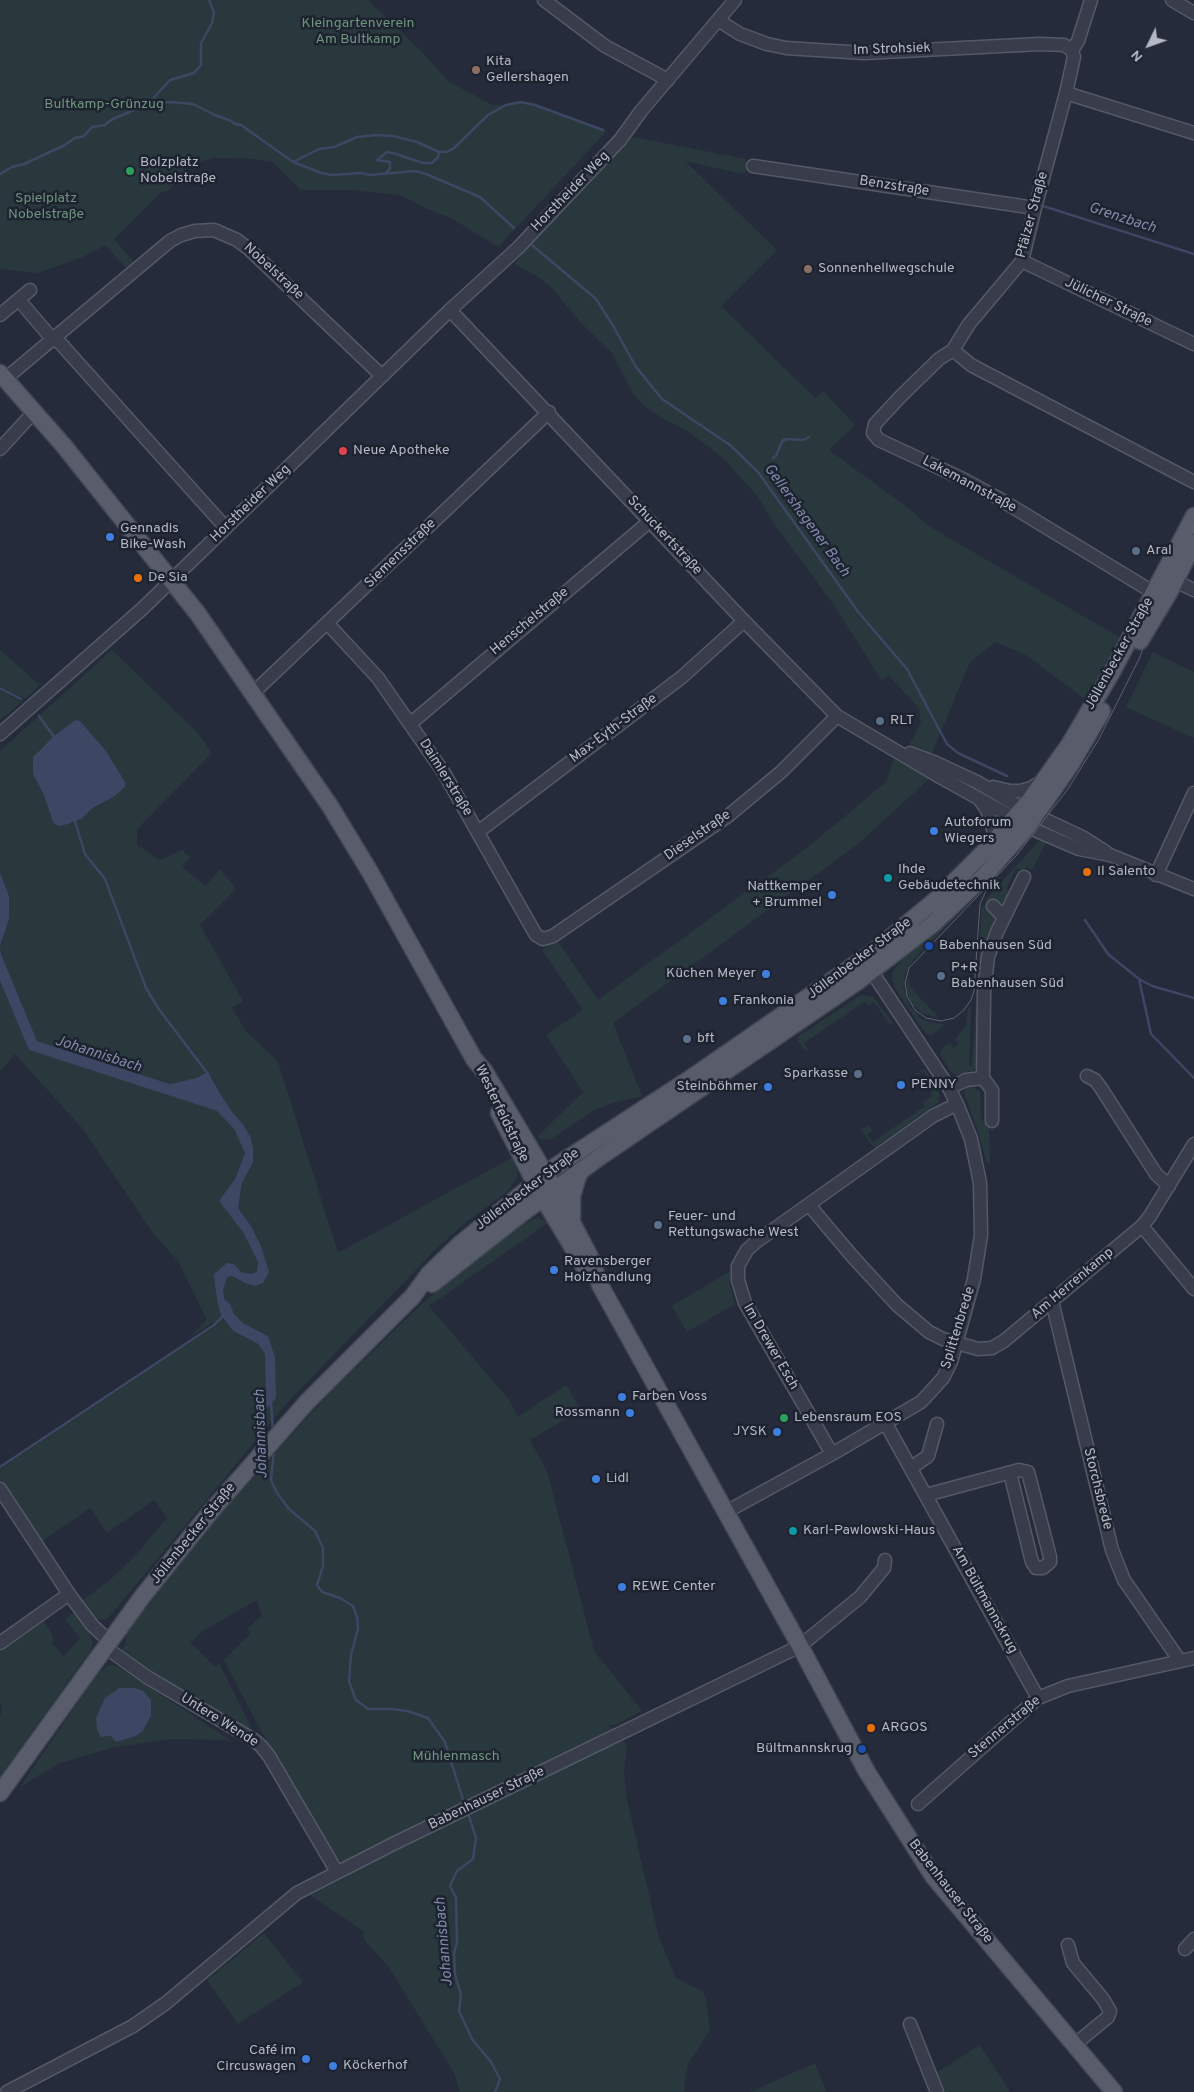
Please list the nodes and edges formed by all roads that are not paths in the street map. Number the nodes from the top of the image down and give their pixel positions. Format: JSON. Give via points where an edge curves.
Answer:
{"nodes":[{"id":1,"x":544,"y":0,"type":"edge"},
{"id":2,"x":735,"y":0,"type":"edge"},
{"id":3,"x":1091,"y":0,"type":"edge"},
{"id":4,"x":1172,"y":0,"type":"edge"},
{"id":5,"x":1194,"y":13,"type":"edge"},
{"id":6,"x":718,"y":20,"type":"junction"},
{"id":7,"x":1072,"y":50,"type":"junction"},
{"id":8,"x":668,"y":80,"type":"junction"},
{"id":9,"x":1066,"y":93,"type":"junction"},
{"id":10,"x":1194,"y":133,"type":"edge"},
{"id":11,"x":753,"y":166,"type":"dead end"},
{"id":12,"x":1034,"y":208,"type":"junction"},
{"id":13,"x":1022,"y":261,"type":"junction"},
{"id":14,"x":30,"y":290,"type":"dead end"},
{"id":15,"x":19,"y":300,"type":"junction"},
{"id":16,"x":450,"y":310,"type":"junction"},
{"id":17,"x":0,"y":315,"type":"edge"},
{"id":18,"x":54,"y":338,"type":"junction"},
{"id":19,"x":1194,"y":344,"type":"edge"},
{"id":20,"x":953,"y":350,"type":"junction"},
{"id":21,"x":3,"y":376,"type":"edge"},
{"id":22,"x":382,"y":376,"type":"junction"},
{"id":23,"x":34,"y":412,"type":"junction"},
{"id":24,"x":549,"y":412,"type":"junction"},
{"id":25,"x":0,"y":449,"type":"edge"},
{"id":26,"x":1194,"y":482,"type":"edge"},
{"id":27,"x":1194,"y":516,"type":"edge"},
{"id":28,"x":650,"y":521,"type":"junction"},
{"id":29,"x":226,"y":528,"type":"junction"},
{"id":30,"x":1194,"y":543,"type":"edge"},
{"id":31,"x":1169,"y":578,"type":"junction"},
{"id":32,"x":172,"y":580,"type":"junction"},
{"id":33,"x":1194,"y":590,"type":"edge"},
{"id":34,"x":1159,"y":597,"type":"junction"},
{"id":35,"x":744,"y":621,"type":"junction"},
{"id":36,"x":328,"y":624,"type":"junction"},
{"id":37,"x":252,"y":694,"type":"junction"},
{"id":38,"x":837,"y":716,"type":"junction"},
{"id":39,"x":410,"y":724,"type":"junction"},
{"id":40,"x":0,"y":734,"type":"edge"},
{"id":41,"x":890,"y":746,"type":"junction"},
{"id":42,"x":1049,"y":774,"type":"junction"},
{"id":43,"x":977,"y":782,"type":"junction"},
{"id":44,"x":1194,"y":793,"type":"edge"},
{"id":45,"x":980,"y":800,"type":"junction"},
{"id":46,"x":1025,"y":817,"type":"junction"},
{"id":47,"x":478,"y":832,"type":"junction"},
{"id":48,"x":988,"y":848,"type":"junction"},
{"id":49,"x":1156,"y":875,"type":"junction"},
{"id":50,"x":1024,"y":877,"type":"dead end"},
{"id":51,"x":1194,"y":889,"type":"edge"},
{"id":52,"x":993,"y":906,"type":"dead end"},
{"id":53,"x":1004,"y":917,"type":"junction"},
{"id":54,"x":546,"y":939,"type":"joint"},
{"id":55,"x":867,"y":965,"type":"junction"},
{"id":56,"x":474,"y":1059,"type":"junction"},
{"id":57,"x":1087,"y":1076,"type":"dead end"},
{"id":58,"x":983,"y":1078,"type":"junction"},
{"id":59,"x":949,"y":1088,"type":"junction"},
{"id":60,"x":957,"y":1104,"type":"junction"},
{"id":61,"x":992,"y":1121,"type":"dead end"},
{"id":62,"x":1194,"y":1144,"type":"edge"},
{"id":63,"x":530,"y":1146,"type":"junction"},
{"id":64,"x":572,"y":1155,"type":"junction"},
{"id":65,"x":581,"y":1170,"type":"junction"},
{"id":66,"x":540,"y":1178,"type":"junction"},
{"id":67,"x":1169,"y":1186,"type":"junction"},
{"id":68,"x":549,"y":1194,"type":"junction"},
{"id":69,"x":808,"y":1205,"type":"junction"},
{"id":70,"x":573,"y":1224,"type":"junction"},
{"id":71,"x":1142,"y":1226,"type":"junction"},
{"id":72,"x":600,"y":1285,"type":"junction"},
{"id":73,"x":1194,"y":1289,"type":"edge"},
{"id":74,"x":413,"y":1296,"type":"junction"},
{"id":75,"x":1052,"y":1301,"type":"junction"},
{"id":76,"x":956,"y":1343,"type":"junction"},
{"id":77,"x":886,"y":1424,"type":"junction"},
{"id":78,"x":937,"y":1424,"type":"dead end"},
{"id":79,"x":832,"y":1454,"type":"junction"},
{"id":80,"x":911,"y":1468,"type":"junction"},
{"id":81,"x":1010,"y":1473,"type":"junction"},
{"id":82,"x":0,"y":1489,"type":"edge"},
{"id":83,"x":926,"y":1495,"type":"junction"},
{"id":84,"x":726,"y":1512,"type":"junction"},
{"id":85,"x":885,"y":1560,"type":"dead end"},
{"id":86,"x":69,"y":1594,"type":"junction"},
{"id":87,"x":0,"y":1643,"type":"edge"},
{"id":88,"x":107,"y":1644,"type":"junction"},
{"id":89,"x":800,"y":1646,"type":"junction"},
{"id":90,"x":1194,"y":1658,"type":"edge"},
{"id":91,"x":1180,"y":1661,"type":"junction"},
{"id":92,"x":1038,"y":1698,"type":"junction"},
{"id":93,"x":0,"y":1793,"type":"edge"},
{"id":94,"x":918,"y":1804,"type":"dead end"},
{"id":95,"x":337,"y":1872,"type":"junction"},
{"id":96,"x":1194,"y":1939,"type":"edge"},
{"id":97,"x":1068,"y":1945,"type":"dead end"},
{"id":98,"x":1185,"y":1949,"type":"dead end"},
{"id":99,"x":910,"y":2024,"type":"dead end"},
{"id":100,"x":1077,"y":2047,"type":"junction"},
{"id":101,"x":7,"y":2092,"type":"edge"},
{"id":102,"x":937,"y":2092,"type":"edge"},
{"id":103,"x":1114,"y":2092,"type":"edge"}],
"edges":[{"from":1,"to":8,"type":"street","via":[[605,46]]},
{"from":2,"to":6,"type":"street","name":"Horstheider Weg"},
{"from":3,"to":7,"type":"street","name":"Pfälzer Straße"},
{"from":4,"to":5,"type":"street"},
{"from":6,"to":7,"type":"street","name":"Im Strohsiek","via":[[740,34],[786,48],[864,53],[1040,44],[1064,45]]},
{"from":6,"to":8,"type":"street","name":"Horstheider Weg"},
{"from":7,"to":9,"type":"street","name":"Pfälzer Straße","via":[[1074,57]]},
{"from":8,"to":16,"type":"street","name":"Horstheider Weg"},
{"from":9,"to":10,"type":"street"},
{"from":9,"to":12,"type":"street","name":"Pfälzer Straße"},
{"from":11,"to":12,"type":"street","name":"Benzstraße"},
{"from":12,"to":13,"type":"street","name":"Pfälzer Straße"},
{"from":13,"to":19,"type":"street","name":"Jülicher Straße"},
{"from":13,"to":20,"type":"street","name":"Pfälzer Straße","via":[[969,324]]},
{"from":14,"to":15,"type":"street"},
{"from":15,"to":17,"type":"street"},
{"from":15,"to":18,"type":"street"},
{"from":16,"to":22,"type":"street","name":"Horstheider Weg"},
{"from":16,"to":24,"type":"street","name":"Schuckertstraße"},
{"from":18,"to":21,"type":"street","name":"Nobelstraße"},
{"from":18,"to":22,"type":"street","name":"Nobelstraße","via":[[170,241],[195,231],[214,230],[249,249]]},
{"from":18,"to":29,"type":"street"},
{"from":20,"to":26,"type":"street","via":[[971,365]]},
{"from":20,"to":34,"type":"street","name":"Lakemannstraße","via":[[932,365],[875,424],[875,437],[998,498]]},
{"from":21,"to":23,"type":"main road"},
{"from":22,"to":29,"type":"street","name":"Horstheider Weg"},
{"from":23,"to":25,"type":"street"},
{"from":23,"to":32,"type":"main road"},
{"from":24,"to":28,"type":"street","name":"Schuckertstraße"},
{"from":24,"to":36,"type":"street","name":"Siemensstraße"},
{"from":27,"to":31,"type":"main road","name":"Jöllenbecker Straße"},
{"from":28,"to":35,"type":"street","name":"Schuckertstraße"},
{"from":28,"to":39,"type":"street","name":"Henschelstraße"},
{"from":29,"to":32,"type":"street","name":"Horstheider Weg"},
{"from":30,"to":31,"type":"main road","name":"Jöllenbecker Straße"},
{"from":31,"to":33,"type":"street"},
{"from":31,"to":34,"type":"main road","name":"Jöllenbecker Straße"},
{"from":32,"to":37,"type":"main road"},
{"from":32,"to":40,"type":"street","name":"Horstheider Weg"},
{"from":34,"to":42,"type":"main road","name":"Jöllenbecker Straße"},
{"from":34,"to":46,"type":"main road","name":"Jöllenbecker Straße","via":[[1154,615],[1082,746]]},
{"from":35,"to":38,"type":"street","name":"Schuckertstraße"},
{"from":35,"to":47,"type":"street","name":"Max-Eyth-Straße","via":[[682,678]]},
{"from":36,"to":37,"type":"street","name":"Siemensstraße"},
{"from":36,"to":39,"type":"street","name":"Daimlerstraße","via":[[378,678]]},
{"from":37,"to":56,"type":"main road","via":[[357,849]]},
{"from":38,"to":41,"type":"street","name":"Schuckertstraße"},
{"from":38,"to":54,"type":"street","name":"Dieselstraße","via":[[781,772],[735,811]]},
{"from":39,"to":47,"type":"street","name":"Daimlerstraße","via":[[444,773]]},
{"from":41,"to":43,"type":"street","name":"Schuckertstraße"},
{"from":41,"to":45,"type":"street","name":"Schuckertstraße"},
{"from":42,"to":43,"type":"street","name":"Schuckertstraße","via":[[1030,788],[1017,791]]},
{"from":42,"to":46,"type":"main road","name":"Jöllenbecker Straße"},
{"from":43,"to":46,"type":"street","name":"Schuckertstraße"},
{"from":44,"to":49,"type":"street"},
{"from":45,"to":46,"type":"street","name":"Schuckertstraße"},
{"from":45,"to":48,"type":"street","via":[[994,832]]},
{"from":46,"to":48,"type":"main road","name":"Jöllenbecker Straße"},
{"from":46,"to":49,"type":"street","via":[[1079,849],[1110,855]]},
{"from":46,"to":55,"type":"main road","name":"Jöllenbecker Straße","via":[[996,862],[958,901],[917,937]]},
{"from":47,"to":54,"type":"street","name":"Daimlerstraße","via":[[536,935]]},
{"from":48,"to":55,"type":"main road","name":"Jöllenbecker Straße"},
{"from":49,"to":51,"type":"street"},
{"from":50,"to":53,"type":"street"},
{"from":52,"to":53,"type":"street"},
{"from":53,"to":58,"type":"street","via":[[986,964]]},
{"from":55,"to":59,"type":"street","name":"Splittenbrede"},
{"from":55,"to":64,"type":"main road","name":"Jöllenbecker Straße"},
{"from":55,"to":65,"type":"main road","name":"Jöllenbecker Straße"},
{"from":56,"to":63,"type":"main road","name":"Westerfeldstraße"},
{"from":56,"to":66,"type":"main road","name":"Westerfeldstraße","via":[[480,1076]]},
{"from":57,"to":67,"type":"street","via":[[1102,1088],[1156,1174]]},
{"from":58,"to":59,"type":"street","via":[[966,1080]]},
{"from":58,"to":61,"type":"street","via":[[992,1090]]},
{"from":59,"to":60,"type":"street","name":"Splittenbrede"},
{"from":60,"to":69,"type":"street","name":"Im Drewer Esch","via":[[933,1116]]},
{"from":60,"to":76,"type":"street","name":"Splittenbrede","via":[[975,1154],[980,1183],[981,1235],[974,1279]]},
{"from":62,"to":67,"type":"street","name":"Am Herrenkamp"},
{"from":63,"to":64,"type":"main road","via":[[542,1155]]},
{"from":63,"to":66,"type":"main road","name":"Westerfeldstraße"},
{"from":64,"to":66,"type":"main road","name":"Jöllenbecker Straße"},
{"from":65,"to":68,"type":"main road","name":"Jöllenbecker Straße"},
{"from":65,"to":70,"type":"main road","via":[[572,1196]]},
{"from":66,"to":68,"type":"main road"},
{"from":66,"to":74,"type":"main road","name":"Jöllenbecker Straße","via":[[460,1244]]},
{"from":67,"to":71,"type":"street","name":"Am Herrenkamp"},
{"from":68,"to":70,"type":"main road"},
{"from":68,"to":72,"type":"main road","via":[[583,1266]]},
{"from":68,"to":74,"type":"main road","name":"Jöllenbecker Straße"},
{"from":69,"to":76,"type":"street","via":[[897,1305],[929,1332]]},
{"from":69,"to":79,"type":"street","name":"Im Drewer Esch","via":[[748,1250],[738,1266],[738,1280],[745,1303]]},
{"from":70,"to":72,"type":"main road"},
{"from":71,"to":73,"type":"street"},
{"from":71,"to":75,"type":"street","name":"Am Herrenkamp"},
{"from":72,"to":84,"type":"main road"},
{"from":74,"to":88,"type":"main road","name":"Jöllenbecker Straße","via":[[307,1402],[249,1467],[175,1555]]},
{"from":75,"to":76,"type":"street","name":"Am Herrenkamp","via":[[992,1348]]},
{"from":75,"to":91,"type":"street","name":"Storchsbrede","via":[[1112,1550],[1127,1586]]},
{"from":76,"to":77,"type":"street","name":"Splittenbrede","via":[[951,1362],[938,1386],[921,1402]]},
{"from":77,"to":79,"type":"street","name":"Splittenbrede"},
{"from":77,"to":80,"type":"street","name":"Am Bültmannskrug"},
{"from":78,"to":80,"type":"street","via":[[928,1456]]},
{"from":79,"to":84,"type":"street","name":"Splittenbrede"},
{"from":80,"to":83,"type":"street","name":"Am Bültmannskrug"},
{"from":81,"to":81,"type":"street","via":[[1032,1562],[1036,1568],[1043,1568],[1050,1562],[1050,1557],[1031,1476],[1024,1470]]},
{"from":81,"to":83,"type":"street"},
{"from":82,"to":86,"type":"street","name":"Untere Wende"},
{"from":83,"to":92,"type":"street","name":"Am Bültmannskrug"},
{"from":84,"to":89,"type":"main road"},
{"from":85,"to":89,"type":"street","name":"Babenhauser Straße","via":[[884,1568],[860,1597]]},
{"from":86,"to":87,"type":"street"},
{"from":86,"to":88,"type":"street","name":"Untere Wende"},
{"from":88,"to":93,"type":"main road","name":"Jöllenbecker Straße"},
{"from":88,"to":95,"type":"street","name":"Untere Wende","via":[[147,1677],[261,1746]]},
{"from":89,"to":95,"type":"street","name":"Babenhauser Straße"},
{"from":89,"to":100,"type":"main road","name":"Babenhauser Straße","via":[[867,1772],[920,1858]]},
{"from":90,"to":91,"type":"street","name":"Stennerstraße"},
{"from":91,"to":92,"type":"street","name":"Stennerstraße","via":[[1068,1686]]},
{"from":92,"to":94,"type":"street","name":"Stennerstraße"},
{"from":95,"to":101,"type":"street","name":"Babenhauser Straße","via":[[297,1893],[134,2026]]},
{"from":96,"to":98,"type":"street"},
{"from":97,"to":100,"type":"street","via":[[1073,1963],[1110,2011],[1108,2017],[1079,2041]]},
{"from":99,"to":102,"type":"street"},
{"from":100,"to":103,"type":"main road","name":"Babenhauser Straße"}]}
